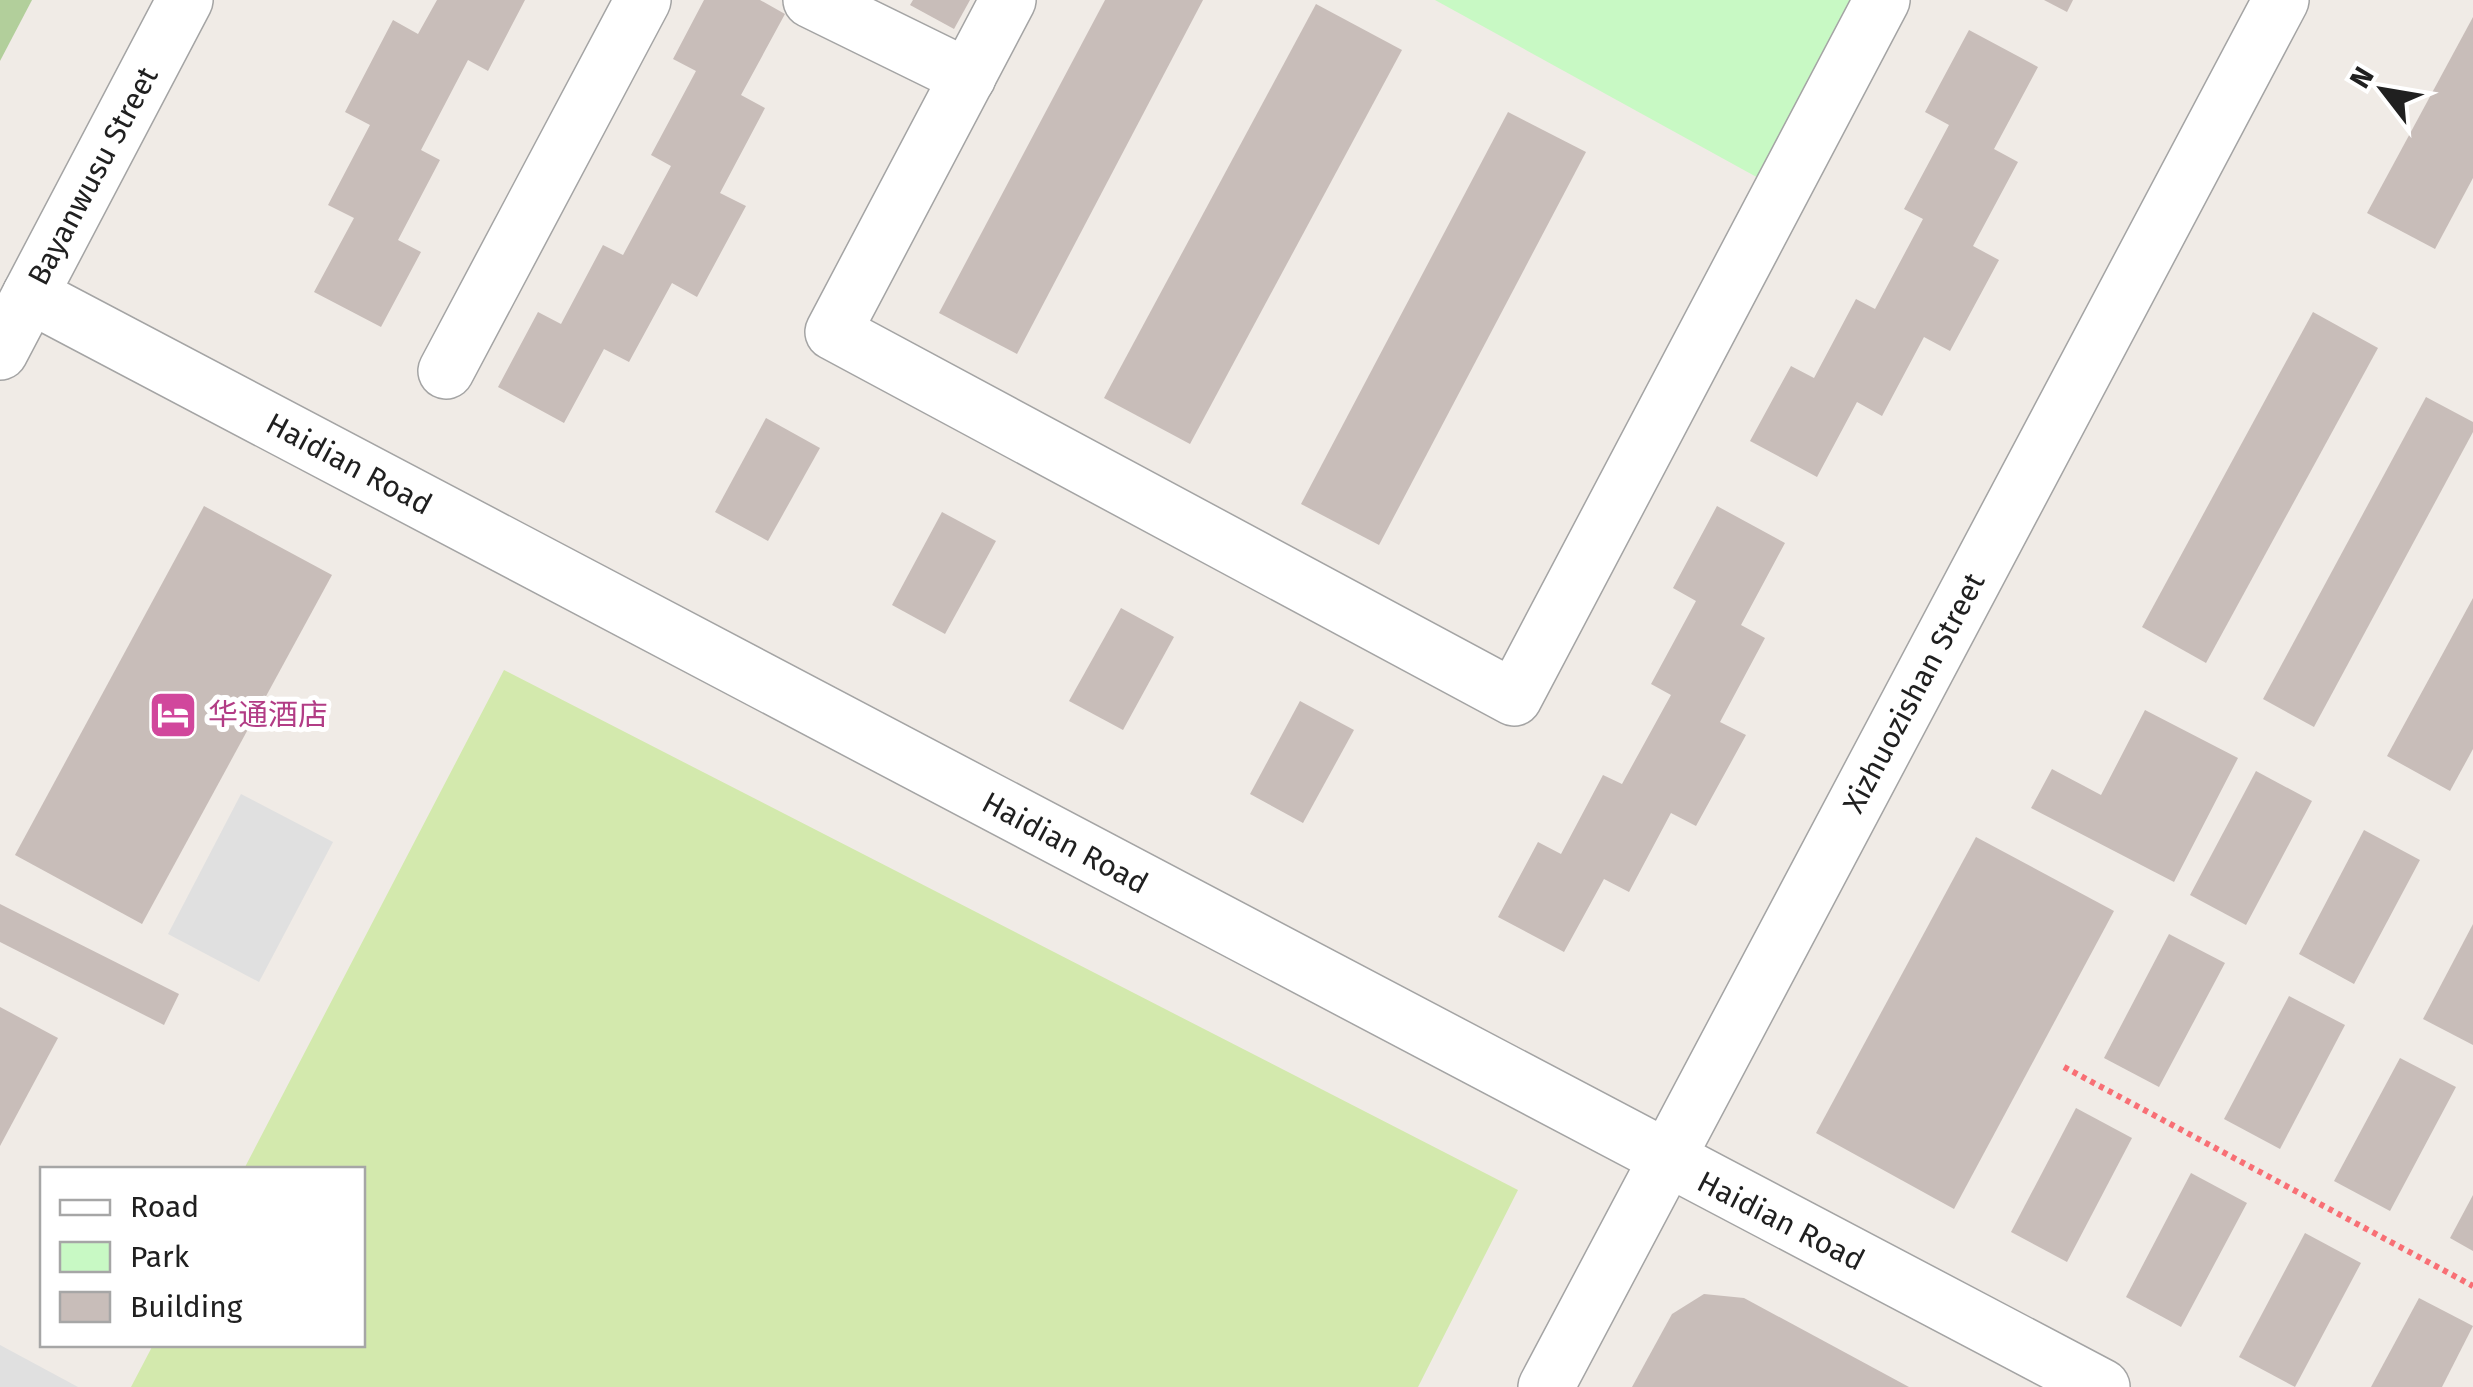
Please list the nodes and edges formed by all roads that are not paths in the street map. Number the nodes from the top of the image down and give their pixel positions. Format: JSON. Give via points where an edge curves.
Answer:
{"nodes":[{"id":1,"x":154,"y":0,"type":"edge"},
{"id":2,"x":185,"y":0,"type":"edge"},
{"id":3,"x":643,"y":0,"type":"edge"},
{"id":4,"x":811,"y":0,"type":"edge"},
{"id":5,"x":1008,"y":0,"type":"edge"},
{"id":6,"x":1882,"y":0,"type":"edge"},
{"id":7,"x":2281,"y":0,"type":"edge"},
{"id":8,"x":968,"y":76,"type":"junction"},
{"id":9,"x":15,"y":294,"type":"edge"},
{"id":10,"x":0,"y":352,"type":"edge"},
{"id":11,"x":446,"y":370,"type":"dead end"},
{"id":12,"x":1666,"y":1161,"type":"junction"},
{"id":13,"x":1546,"y":1387,"type":"edge"},
{"id":14,"x":2102,"y":1387,"type":"edge"}],
"edges":[{"from":1,"to":9,"type":"street","name":"Bayanwusu Street"},
{"from":2,"to":9,"type":"street","name":"Bayanwusu Street"},
{"from":3,"to":11,"type":"street"},
{"from":4,"to":8,"type":"street"},
{"from":5,"to":8,"type":"street"},
{"from":6,"to":8,"type":"street","via":[[1514,698],[833,332]]},
{"from":7,"to":12,"type":"street","name":"Xizhuozishan Street"},
{"from":9,"to":10,"type":"street","name":"Bayanwusu Street"},
{"from":9,"to":12,"type":"street","name":"Haidian Road"},
{"from":12,"to":13,"type":"street","name":"Xizhuozishan Street"},
{"from":12,"to":14,"type":"street","name":"Haidian Road"}]}
